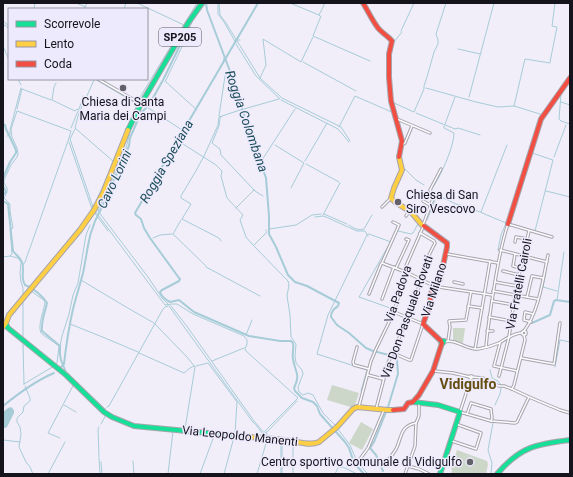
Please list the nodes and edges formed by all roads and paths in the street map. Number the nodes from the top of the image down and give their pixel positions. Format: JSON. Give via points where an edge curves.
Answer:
{"nodes":[{"id":1,"x":202,"y":3,"type":"edge"},
{"id":2,"x":363,"y":3,"type":"edge"},
{"id":3,"x":570,"y":78,"type":"edge"},
{"id":4,"x":100,"y":80,"type":"edge"},
{"id":5,"x":140,"y":104,"type":"junction"},
{"id":6,"x":396,"y":118,"type":"junction"},
{"id":7,"x":412,"y":125,"type":"junction"},
{"id":8,"x":430,"y":133,"type":"dead end"},
{"id":9,"x":402,"y":145,"type":"junction"},
{"id":10,"x":441,"y":169,"type":"dead end"},
{"id":11,"x":391,"y":198,"type":"junction"},
{"id":12,"x":423,"y":200,"type":"dead end"},
{"id":13,"x":430,"y":205,"type":"junction"},
{"id":14,"x":382,"y":206,"type":"dead end"},
{"id":15,"x":410,"y":210,"type":"junction"},
{"id":16,"x":406,"y":216,"type":"dead end"},
{"id":17,"x":393,"y":222,"type":"dead end"},
{"id":18,"x":508,"y":224,"type":"junction"},
{"id":19,"x":423,"y":226,"type":"junction"},
{"id":20,"x":529,"y":231,"type":"junction"},
{"id":21,"x":420,"y":233,"type":"junction"},
{"id":22,"x":552,"y":237,"type":"dead end"},
{"id":23,"x":406,"y":239,"type":"dead end"},
{"id":24,"x":527,"y":240,"type":"junction"},
{"id":25,"x":515,"y":242,"type":"dead end"},
{"id":26,"x":500,"y":250,"type":"junction"},
{"id":27,"x":446,"y":254,"type":"junction"},
{"id":28,"x":515,"y":254,"type":"junction"},
{"id":29,"x":523,"y":256,"type":"junction"},
{"id":30,"x":548,"y":256,"type":"dead end"},
{"id":31,"x":490,"y":261,"type":"junction"},
{"id":32,"x":547,"y":262,"type":"junction"},
{"id":33,"x":382,"y":263,"type":"junction"},
{"id":34,"x":498,"y":263,"type":"junction"},
{"id":35,"x":395,"y":268,"type":"junction"},
{"id":36,"x":520,"y":268,"type":"junction"},
{"id":37,"x":503,"y":271,"type":"dead end"},
{"id":38,"x":405,"y":272,"type":"junction"},
{"id":39,"x":533,"y":272,"type":"dead end"},
{"id":40,"x":519,"y":275,"type":"junction"},
{"id":41,"x":532,"y":276,"type":"junction"},
{"id":42,"x":543,"y":278,"type":"junction"},
{"id":43,"x":420,"y":279,"type":"junction"},
{"id":44,"x":454,"y":282,"type":"dead end"},
{"id":45,"x":495,"y":282,"type":"junction"},
{"id":46,"x":436,"y":284,"type":"junction"},
{"id":47,"x":464,"y":284,"type":"dead end"},
{"id":48,"x":441,"y":286,"type":"junction"},
{"id":49,"x":517,"y":286,"type":"junction"},
{"id":50,"x":444,"y":288,"type":"junction"},
{"id":51,"x":493,"y":291,"type":"junction"},
{"id":52,"x":471,"y":292,"type":"junction"},
{"id":53,"x":369,"y":294,"type":"dead end"},
{"id":54,"x":484,"y":294,"type":"junction"},
{"id":55,"x":492,"y":295,"type":"junction"},
{"id":56,"x":515,"y":295,"type":"junction"},
{"id":57,"x":527,"y":297,"type":"junction"},
{"id":58,"x":382,"y":299,"type":"dead end"},
{"id":59,"x":538,"y":299,"type":"junction"},
{"id":60,"x":491,"y":301,"type":"junction"},
{"id":61,"x":514,"y":305,"type":"junction"},
{"id":62,"x":468,"y":306,"type":"junction"},
{"id":63,"x":482,"y":308,"type":"junction"},
{"id":64,"x":394,"y":312,"type":"junction"},
{"id":65,"x":533,"y":314,"type":"junction"},
{"id":66,"x":489,"y":317,"type":"junction"},
{"id":67,"x":408,"y":318,"type":"junction"},
{"id":68,"x":512,"y":321,"type":"junction"},
{"id":69,"x":531,"y":322,"type":"junction"},
{"id":70,"x":560,"y":323,"type":"dead end"},
{"id":71,"x":5,"y":324,"type":"edge"},
{"id":72,"x":423,"y":324,"type":"junction"},
{"id":73,"x":487,"y":331,"type":"junction"},
{"id":74,"x":493,"y":331,"type":"dead end"},
{"id":75,"x":524,"y":331,"type":"junction"},
{"id":76,"x":522,"y":333,"type":"junction"},
{"id":77,"x":524,"y":335,"type":"junction"},
{"id":78,"x":509,"y":337,"type":"junction"},
{"id":79,"x":444,"y":342,"type":"junction"},
{"id":80,"x":500,"y":343,"type":"junction"},
{"id":81,"x":357,"y":347,"type":"dead end"},
{"id":82,"x":486,"y":347,"type":"junction"},
{"id":83,"x":475,"y":349,"type":"junction"},
{"id":84,"x":392,"y":354,"type":"junction"},
{"id":85,"x":520,"y":358,"type":"junction"},
{"id":86,"x":502,"y":368,"type":"junction"},
{"id":87,"x":369,"y":369,"type":"junction"},
{"id":88,"x":433,"y":371,"type":"junction"},
{"id":89,"x":517,"y":371,"type":"junction"},
{"id":90,"x":368,"y":375,"type":"junction"},
{"id":91,"x":500,"y":376,"type":"dead end"},
{"id":92,"x":471,"y":377,"type":"junction"},
{"id":93,"x":384,"y":379,"type":"junction"},
{"id":94,"x":512,"y":389,"type":"junction"},
{"id":95,"x":419,"y":395,"type":"junction"},
{"id":96,"x":529,"y":397,"type":"junction"},
{"id":97,"x":413,"y":402,"type":"junction"},
{"id":98,"x":419,"y":403,"type":"junction"},
{"id":99,"x":359,"y":406,"type":"junction"},
{"id":100,"x":376,"y":408,"type":"junction"},
{"id":101,"x":386,"y":410,"type":"junction"},
{"id":102,"x":460,"y":412,"type":"junction"},
{"id":103,"x":570,"y":413,"type":"edge"},
{"id":104,"x":467,"y":414,"type":"junction"},
{"id":105,"x":491,"y":421,"type":"junction"},
{"id":106,"x":416,"y":423,"type":"junction"},
{"id":107,"x":456,"y":424,"type":"junction"},
{"id":108,"x":570,"y":440,"type":"edge"},
{"id":109,"x":450,"y":441,"type":"junction"},
{"id":110,"x":360,"y":459,"type":"dead end"},
{"id":111,"x":388,"y":460,"type":"dead end"},
{"id":112,"x":428,"y":460,"type":"dead end"},
{"id":113,"x":442,"y":465,"type":"junction"},
{"id":114,"x":408,"y":466,"type":"junction"},
{"id":115,"x":405,"y":474,"type":"edge"},
{"id":116,"x":429,"y":474,"type":"edge"},
{"id":117,"x":440,"y":474,"type":"edge"},
{"id":118,"x":497,"y":474,"type":"edge"}],
"edges":[{"from":1,"to":5,"type":"street","number":"SP205"},
{"from":2,"to":6,"type":"street","via":[[379,29],[392,41],[389,77],[391,101]]},
{"from":3,"to":18,"type":"street","via":[[540,122]]},
{"from":4,"to":5,"type":"street"},
{"from":5,"to":71,"type":"street","number":"SP205","via":[[94,210],[9,315]]},
{"from":6,"to":7,"type":"street"},
{"from":6,"to":9,"type":"street"},
{"from":7,"to":8,"type":"street"},
{"from":7,"to":9,"type":"street"},
{"from":9,"to":11,"type":"street","via":[[399,158],[402,169]]},
{"from":10,"to":13,"type":"street","name":"Via Padova","via":[[430,190],[434,196]]},
{"from":11,"to":14,"type":"street"},
{"from":11,"to":15,"type":"street","via":[[395,203]]},
{"from":12,"to":13,"type":"street"},
{"from":13,"to":19,"type":"street","name":"Via Padova"},
{"from":15,"to":16,"type":"street"},
{"from":15,"to":19,"type":"street"},
{"from":17,"to":33,"type":"street","via":[[399,225]]},
{"from":18,"to":20,"type":"street"},
{"from":18,"to":26,"type":"street"},
{"from":19,"to":21,"type":"street","name":"Via Padova"},
{"from":19,"to":27,"type":"street","via":[[447,243]]},
{"from":20,"to":22,"type":"street"},
{"from":20,"to":24,"type":"street","name":"Via Fratelli Cairoli"},
{"from":21,"to":38,"type":"street","name":"Via Padova"},
{"from":21,"to":43,"type":"street","name":"Via Don Pasquale Rovati","via":[[435,242]]},
{"from":23,"to":35,"type":"street","via":[[409,240]]},
{"from":24,"to":25,"type":"street","via":[[516,237]]},
{"from":24,"to":29,"type":"street","name":"Via Fratelli Cairoli"},
{"from":26,"to":28,"type":"street"},
{"from":26,"to":34,"type":"street"},
{"from":27,"to":31,"type":"street"},
{"from":27,"to":46,"type":"street","name":"Via Milano"},
{"from":28,"to":29,"type":"street"},
{"from":28,"to":36,"type":"street","via":[[513,266]]},
{"from":29,"to":32,"type":"street"},
{"from":29,"to":36,"type":"street","name":"Via Fratelli Cairoli"},
{"from":30,"to":32,"type":"street"},
{"from":31,"to":34,"type":"street"},
{"from":31,"to":54,"type":"street"},
{"from":32,"to":42,"type":"street"},
{"from":33,"to":35,"type":"street"},
{"from":33,"to":53,"type":"street"},
{"from":34,"to":45,"type":"street"},
{"from":35,"to":38,"type":"street"},
{"from":35,"to":58,"type":"street"},
{"from":36,"to":40,"type":"street","name":"Via Fratelli Cairoli"},
{"from":37,"to":40,"type":"street"},
{"from":38,"to":43,"type":"street"},
{"from":38,"to":64,"type":"street","name":"Via Padova"},
{"from":39,"to":41,"type":"street"},
{"from":40,"to":49,"type":"street","name":"Via Fratelli Cairoli"},
{"from":41,"to":42,"type":"street"},
{"from":41,"to":57,"type":"street"},
{"from":42,"to":59,"type":"street"},
{"from":43,"to":46,"type":"street"},
{"from":43,"to":67,"type":"street","name":"Via Don Pasquale Rovati"},
{"from":44,"to":47,"type":"street"},
{"from":45,"to":49,"type":"street"},
{"from":45,"to":51,"type":"street"},
{"from":46,"to":48,"type":"street"},
{"from":46,"to":48,"type":"street"},
{"from":46,"to":50,"type":"street"},
{"from":46,"to":72,"type":"street","name":"Via Milano"},
{"from":48,"to":50,"type":"street"},
{"from":49,"to":56,"type":"street","name":"Via Fratelli Cairoli"},
{"from":50,"to":52,"type":"street"},
{"from":51,"to":55,"type":"street"},
{"from":51,"to":56,"type":"street"},
{"from":52,"to":54,"type":"street"},
{"from":52,"to":62,"type":"street"},
{"from":54,"to":55,"type":"street"},
{"from":54,"to":63,"type":"street"},
{"from":55,"to":60,"type":"street"},
{"from":56,"to":57,"type":"street"},
{"from":56,"to":61,"type":"street","name":"Via Fratelli Cairoli"},
{"from":57,"to":59,"type":"street"},
{"from":59,"to":65,"type":"street"},
{"from":60,"to":61,"type":"street"},
{"from":60,"to":66,"type":"street"},
{"from":61,"to":68,"type":"street","name":"Via Fratelli Cairoli"},
{"from":62,"to":63,"type":"street"},
{"from":62,"to":79,"type":"street","via":[[466,320],[449,320],[450,328]]},
{"from":63,"to":83,"type":"street"},
{"from":64,"to":67,"type":"street"},
{"from":64,"to":87,"type":"street","name":"Via Padova"},
{"from":65,"to":69,"type":"street"},
{"from":65,"to":69,"type":"street","via":[[525,312],[524,320]]},
{"from":66,"to":68,"type":"street"},
{"from":66,"to":73,"type":"street"},
{"from":67,"to":72,"type":"street"},
{"from":67,"to":84,"type":"street","name":"Via Don Pasquale Rovati"},
{"from":68,"to":78,"type":"street","name":"Via Fratelli Cairoli"},
{"from":69,"to":75,"type":"street"},
{"from":70,"to":85,"type":"street","via":[[554,364]]},
{"from":71,"to":99,"type":"street","name":"Via Leopoldo Manenti","via":[[66,375],[104,412],[134,426],[317,444]]},
{"from":72,"to":79,"type":"street","name":"Via Milano"},
{"from":72,"to":84,"type":"street","via":[[411,360]]},
{"from":73,"to":74,"type":"street"},
{"from":73,"to":82,"type":"street"},
{"from":75,"to":76,"type":"street"},
{"from":75,"to":77,"type":"street"},
{"from":76,"to":77,"type":"street"},
{"from":76,"to":78,"type":"street"},
{"from":77,"to":85,"type":"street"},
{"from":78,"to":80,"type":"street"},
{"from":78,"to":86,"type":"street","name":"Via Fratelli Cairoli"},
{"from":79,"to":83,"type":"street","via":[[454,342]]},
{"from":79,"to":88,"type":"street"},
{"from":80,"to":82,"type":"street"},
{"from":80,"to":86,"type":"street","via":[[494,366]]},
{"from":81,"to":87,"type":"street","via":[[354,365]]},
{"from":82,"to":83,"type":"street"},
{"from":84,"to":93,"type":"street","name":"Via Don Pasquale Rovati"},
{"from":85,"to":89,"type":"street"},
{"from":86,"to":89,"type":"street"},
{"from":86,"to":91,"type":"street","name":"Via Fratelli Cairoli"},
{"from":87,"to":90,"type":"street","name":"Via Padova"},
{"from":88,"to":92,"type":"street"},
{"from":88,"to":95,"type":"street"},
{"from":89,"to":94,"type":"street"},
{"from":90,"to":93,"type":"street"},
{"from":90,"to":99,"type":"street","name":"Via Padova"},
{"from":92,"to":94,"type":"street","via":[[483,378]]},
{"from":92,"to":102,"type":"street"},
{"from":93,"to":100,"type":"street","name":"Via Don Pasquale Rovati"},
{"from":94,"to":96,"type":"street"},
{"from":95,"to":97,"type":"street"},
{"from":95,"to":98,"type":"street"},
{"from":96,"to":103,"type":"street"},
{"from":96,"to":105,"type":"street","via":[[516,423]]},
{"from":97,"to":98,"type":"street"},
{"from":97,"to":101,"type":"street","via":[[408,403],[404,409]]},
{"from":98,"to":102,"type":"street"},
{"from":98,"to":106,"type":"street"},
{"from":99,"to":100,"type":"street"},
{"from":100,"to":101,"type":"street"},
{"from":101,"to":110,"type":"street"},
{"from":102,"to":104,"type":"street"},
{"from":102,"to":107,"type":"street"},
{"from":104,"to":105,"type":"street"},
{"from":104,"to":105,"type":"street","via":[[471,403],[491,409]]},
{"from":106,"to":111,"type":"street","via":[[409,425],[402,432],[397,447]]},
{"from":106,"to":114,"type":"street","via":[[415,446]]},
{"from":107,"to":109,"type":"street"},
{"from":107,"to":109,"type":"street","via":[[481,433],[476,449]]},
{"from":108,"to":118,"type":"street","via":[[545,443],[526,449],[511,459]]},
{"from":109,"to":113,"type":"street"},
{"from":112,"to":113,"type":"street"},
{"from":113,"to":117,"type":"street"},
{"from":114,"to":115,"type":"street"},
{"from":114,"to":116,"type":"street"}]}
